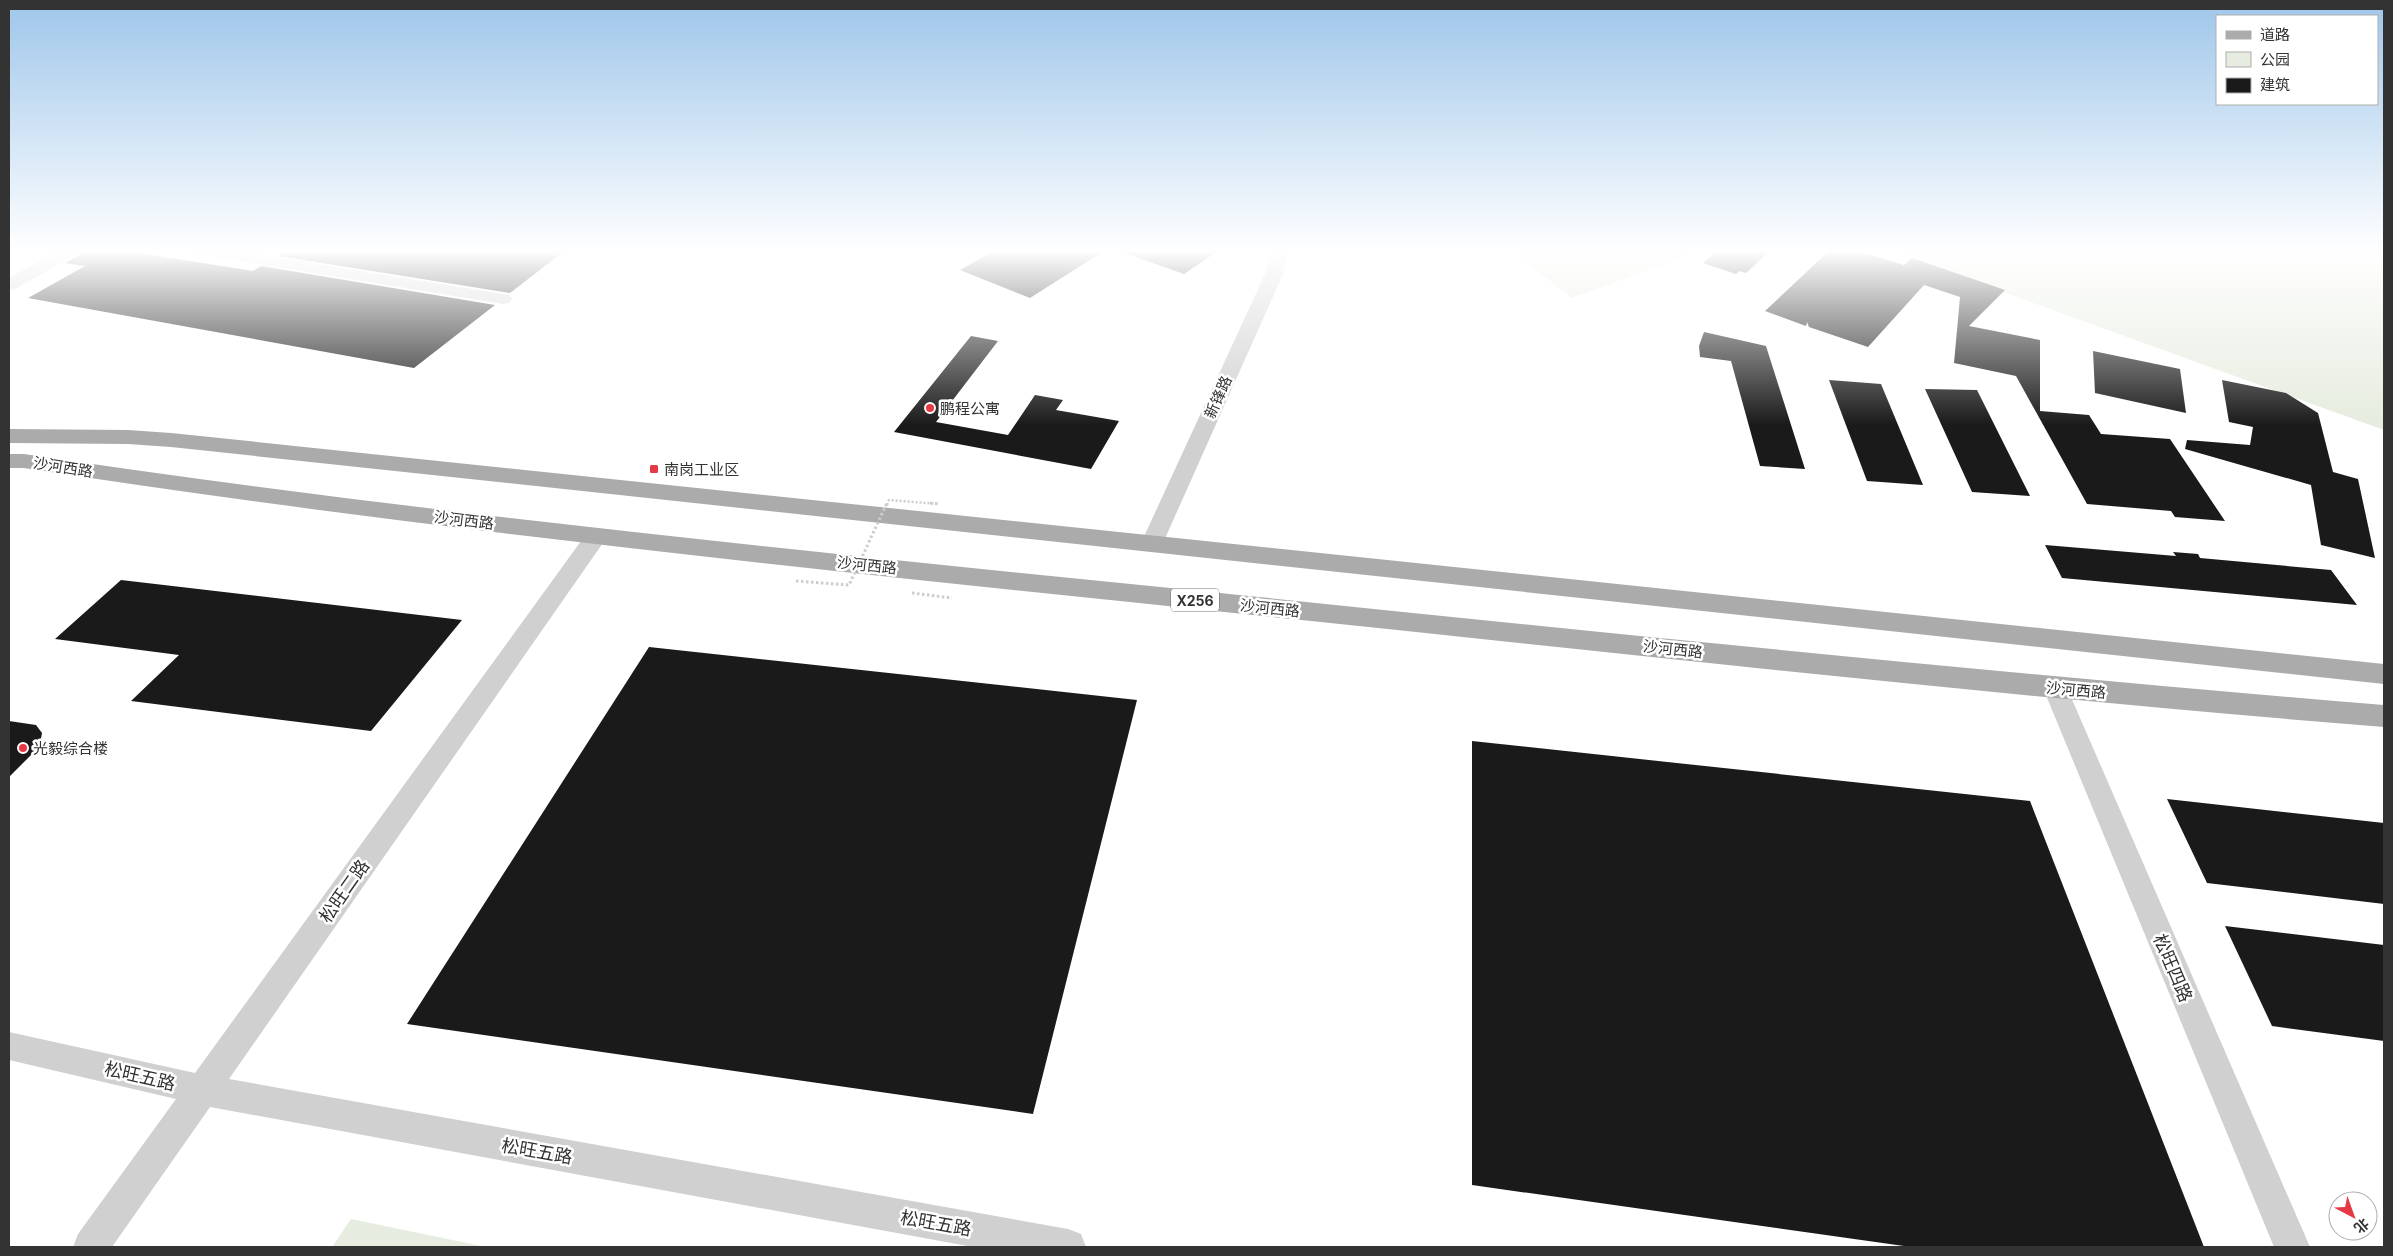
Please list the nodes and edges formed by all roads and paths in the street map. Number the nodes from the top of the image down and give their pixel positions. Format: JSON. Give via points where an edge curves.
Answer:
{"nodes":[{"id":1,"x":1259,"y":308,"type":"edge"},
{"id":2,"x":9,"y":436,"type":"edge"},
{"id":3,"x":85,"y":437,"type":"junction"},
{"id":4,"x":16,"y":461,"type":"edge"},
{"id":5,"x":939,"y":504,"type":"dead end"},
{"id":6,"x":597,"y":535,"type":"junction"},
{"id":7,"x":1152,"y":543,"type":"junction"},
{"id":8,"x":796,"y":581,"type":"dead end"},
{"id":9,"x":2384,"y":674,"type":"edge"},
{"id":10,"x":2055,"y":688,"type":"junction"},
{"id":11,"x":2311,"y":710,"type":"junction"},
{"id":12,"x":2384,"y":716,"type":"edge"},
{"id":13,"x":2384,"y":727,"type":"edge"},
{"id":14,"x":9,"y":1046,"type":"edge"},
{"id":15,"x":202,"y":1090,"type":"junction"},
{"id":16,"x":91,"y":1247,"type":"edge"},
{"id":17,"x":1068,"y":1247,"type":"edge"},
{"id":18,"x":2292,"y":1247,"type":"edge"}],
"edges":[{"from":1,"to":7,"type":"street","name":"新锋路"},
{"from":2,"to":3,"type":"main road","name":"沙河西路"},
{"from":3,"to":4,"type":"main road"},
{"from":3,"to":7,"type":"main road","name":"沙河西路","via":[[171,440]]},
{"from":4,"to":6,"type":"main road","name":"沙河西路","number":"X256","via":[[464,521]]},
{"from":5,"to":8,"type":"path","bridge":true,"via":[[889,500],[849,585]]},
{"from":6,"to":10,"type":"main road","name":"沙河西路","number":"X256","via":[[1077,588]]},
{"from":6,"to":15,"type":"street","name":"松旺二路"},
{"from":7,"to":9,"type":"main road","name":"沙河西路"},
{"from":10,"to":11,"type":"main road","name":"沙河西路","number":"X256"},
{"from":10,"to":18,"type":"street","name":"松旺四路"},
{"from":11,"to":12,"type":"main road","name":"沙河西路","number":"X256"},
{"from":11,"to":13,"type":"main road"},
{"from":14,"to":15,"type":"street","name":"松旺五路"},
{"from":15,"to":16,"type":"street","name":"松旺二路"},
{"from":15,"to":17,"type":"street","name":"松旺五路"}]}
